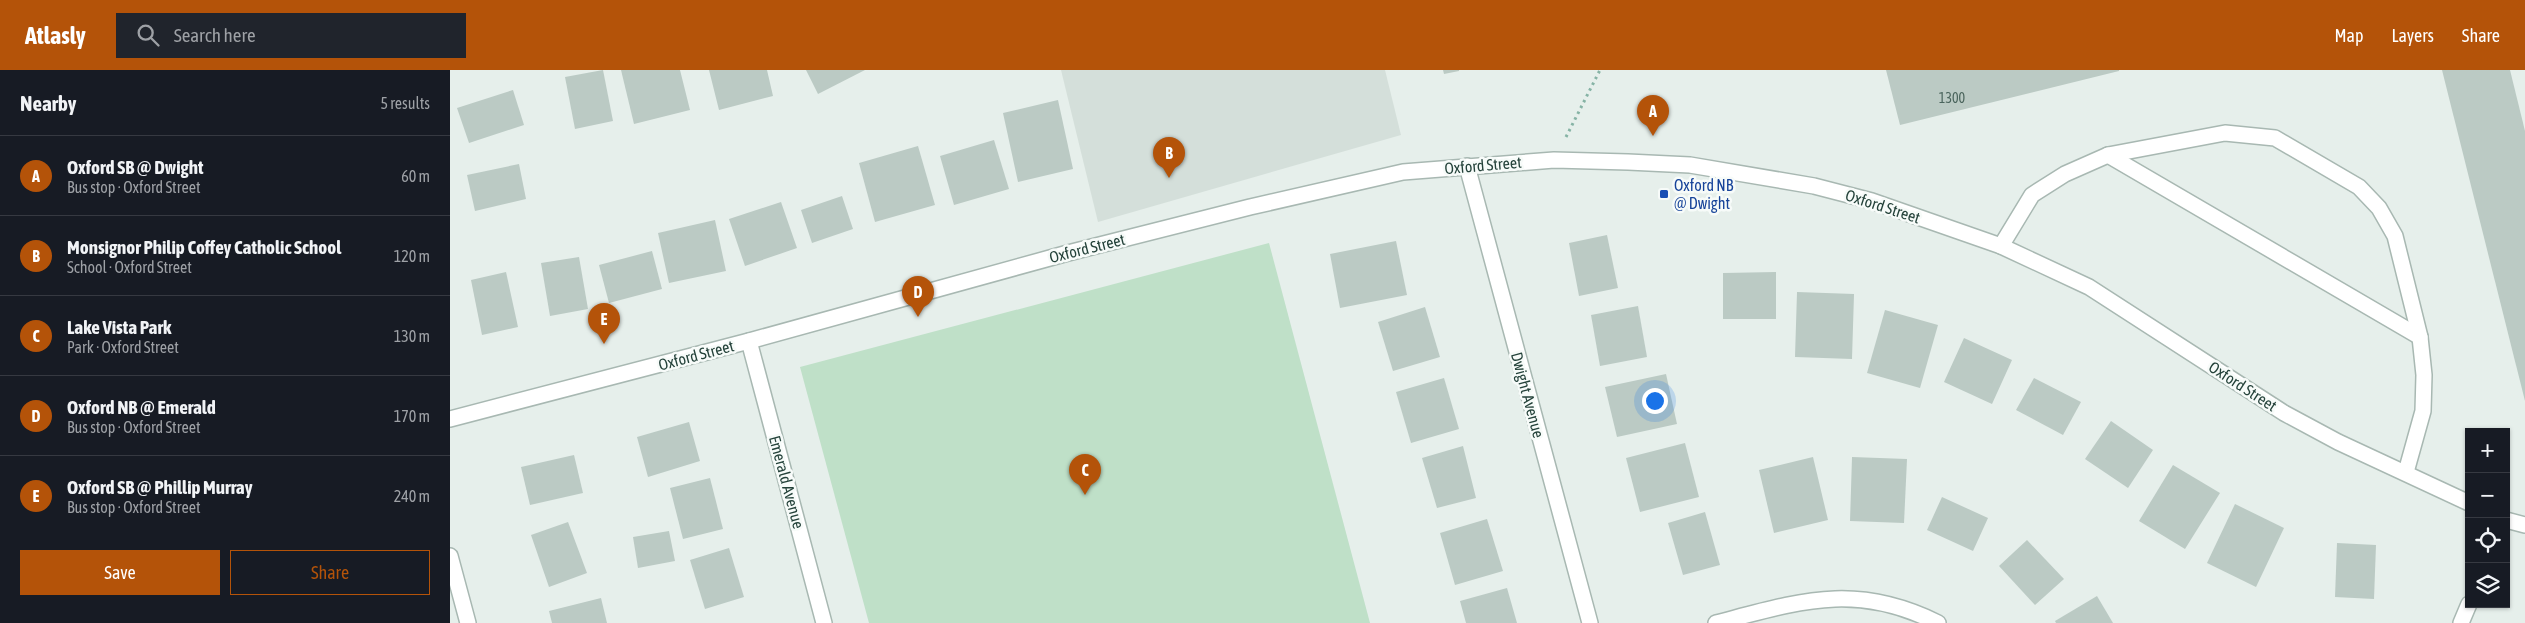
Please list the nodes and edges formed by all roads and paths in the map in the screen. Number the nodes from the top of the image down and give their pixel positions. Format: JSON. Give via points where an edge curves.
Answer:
{"nodes":[{"id":1,"x":1600,"y":70,"type":"edge"},
{"id":2,"x":2108,"y":154,"type":"junction"},
{"id":3,"x":1554,"y":160,"type":"junction"},
{"id":4,"x":1467,"y":166,"type":"junction"},
{"id":5,"x":2001,"y":246,"type":"junction"},
{"id":6,"x":2420,"y":337,"type":"junction"},
{"id":7,"x":749,"y":341,"type":"junction"},
{"id":8,"x":450,"y":419,"type":"edge"},
{"id":9,"x":2406,"y":472,"type":"junction"},
{"id":10,"x":2465,"y":501,"type":"edge"},
{"id":11,"x":2510,"y":521,"type":"edge"},
{"id":12,"x":2525,"y":525,"type":"edge"},
{"id":13,"x":450,"y":556,"type":"edge"},
{"id":14,"x":2467,"y":608,"type":"edge"},
{"id":15,"x":468,"y":623,"type":"edge"},
{"id":16,"x":824,"y":623,"type":"edge"},
{"id":17,"x":1590,"y":623,"type":"edge"},
{"id":18,"x":1716,"y":623,"type":"edge"},
{"id":19,"x":1938,"y":623,"type":"edge"},
{"id":20,"x":2460,"y":623,"type":"edge"}],
"edges":[{"from":1,"to":3,"type":"path"},
{"from":2,"to":5,"type":"street","via":[[2065,174],[2032,195]]},
{"from":2,"to":6,"type":"street"},
{"from":2,"to":6,"type":"street","via":[[2225,133],[2275,138],[2359,187],[2379,208],[2395,236]]},
{"from":3,"to":4,"type":"street","name":"Oxford Street"},
{"from":3,"to":5,"type":"street","name":"Oxford Street","via":[[1690,165],[1814,186],[1872,201]]},
{"from":4,"to":7,"type":"street","name":"Oxford Street","via":[[1404,172],[1250,207],[1068,252]]},
{"from":4,"to":17,"type":"street","name":"Dwight Avenue"},
{"from":5,"to":9,"type":"street","name":"Oxford Street","via":[[2089,288],[2284,414]]},
{"from":6,"to":9,"type":"street","via":[[2423,410]]},
{"from":7,"to":8,"type":"street","name":"Oxford Street"},
{"from":7,"to":16,"type":"street","name":"Emerald Avenue"},
{"from":9,"to":10,"type":"street","name":"Oxford Street"},
{"from":11,"to":12,"type":"street"},
{"from":13,"to":15,"type":"street"},
{"from":14,"to":20,"type":"street"},
{"from":18,"to":19,"type":"street","via":[[1782,606],[1831,598],[1874,600],[1915,612]]}]}
